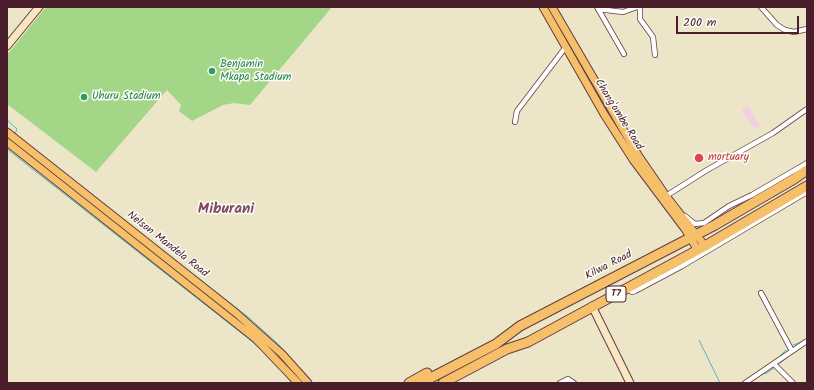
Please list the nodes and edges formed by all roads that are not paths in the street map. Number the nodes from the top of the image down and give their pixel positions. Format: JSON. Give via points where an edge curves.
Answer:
{"nodes":[{"id":1,"x":39,"y":7,"type":"edge"},
{"id":2,"x":543,"y":7,"type":"edge"},
{"id":3,"x":552,"y":7,"type":"edge"},
{"id":4,"x":638,"y":7,"type":"edge"},
{"id":5,"x":761,"y":7,"type":"edge"},
{"id":6,"x":597,"y":8,"type":"edge"},
{"id":7,"x":807,"y":29,"type":"edge"},
{"id":8,"x":7,"y":46,"type":"edge"},
{"id":9,"x":565,"y":48,"type":"junction"},
{"id":10,"x":624,"y":54,"type":"dead end"},
{"id":11,"x":655,"y":55,"type":"dead end"},
{"id":12,"x":807,"y":109,"type":"edge"},
{"id":13,"x":515,"y":122,"type":"dead end"},
{"id":14,"x":7,"y":132,"type":"edge"},
{"id":15,"x":7,"y":142,"type":"edge"},
{"id":16,"x":807,"y":163,"type":"edge"},
{"id":17,"x":807,"y":170,"type":"edge"},
{"id":18,"x":807,"y":186,"type":"edge"},
{"id":19,"x":807,"y":192,"type":"edge"},
{"id":20,"x":666,"y":196,"type":"junction"},
{"id":21,"x":678,"y":211,"type":"junction"},
{"id":22,"x":686,"y":226,"type":"junction"},
{"id":23,"x":706,"y":230,"type":"junction"},
{"id":24,"x":690,"y":239,"type":"junction"},
{"id":25,"x":701,"y":248,"type":"junction"},
{"id":26,"x":627,"y":288,"type":"junction"},
{"id":27,"x":762,"y":293,"type":"dead end"},
{"id":28,"x":592,"y":306,"type":"junction"},
{"id":29,"x":520,"y":326,"type":"junction"},
{"id":30,"x":807,"y":341,"type":"edge"},
{"id":31,"x":528,"y":342,"type":"junction"},
{"id":32,"x":792,"y":351,"type":"junction"},
{"id":33,"x":774,"y":364,"type":"junction"},
{"id":34,"x":298,"y":383,"type":"edge"},
{"id":35,"x":308,"y":383,"type":"edge"},
{"id":36,"x":409,"y":383,"type":"edge"},
{"id":37,"x":421,"y":383,"type":"edge"},
{"id":38,"x":443,"y":383,"type":"edge"},
{"id":39,"x":454,"y":383,"type":"edge"},
{"id":40,"x":560,"y":383,"type":"edge"},
{"id":41,"x":574,"y":383,"type":"edge"},
{"id":42,"x":630,"y":383,"type":"edge"},
{"id":43,"x":746,"y":383,"type":"edge"},
{"id":44,"x":793,"y":383,"type":"edge"}],
"edges":[{"from":1,"to":8,"type":"street"},
{"from":2,"to":9,"type":"main road","name":"Chang'ombe Road"},
{"from":3,"to":20,"type":"main road","name":"Chang'ombe Road","via":[[638,155]]},
{"from":4,"to":6,"type":"street","via":[[623,12]]},
{"from":4,"to":11,"type":"street","via":[[640,19],[653,37]]},
{"from":5,"to":7,"type":"street","via":[[785,30],[794,32]]},
{"from":6,"to":10,"type":"street"},
{"from":9,"to":13,"type":"street","via":[[516,112]]},
{"from":9,"to":22,"type":"main road","name":"Chang'ombe Road","via":[[634,161]]},
{"from":12,"to":20,"type":"street","via":[[773,133]]},
{"from":14,"to":35,"type":"main road","name":"Nelson Mandela Road","via":[[236,313],[282,354]]},
{"from":15,"to":34,"type":"main road","name":"Nelson Mandela Road","via":[[244,329],[268,350]]},
{"from":16,"to":21,"type":"street","via":[[729,206],[704,223],[695,224]]},
{"from":17,"to":23,"type":"highway","name":"Kilwa Road","number":"T7"},
{"from":18,"to":25,"type":"highway","number":"T7"},
{"from":19,"to":26,"type":"street","via":[[682,266],[635,291]]},
{"from":20,"to":21,"type":"main road","name":"Chang'ombe Road"},
{"from":21,"to":22,"type":"main road","name":"Chang'ombe Road"},
{"from":22,"to":23,"type":"main road","name":"Chang'ombe Road"},
{"from":22,"to":24,"type":"main road","name":"Chang'ombe Road"},
{"from":22,"to":24,"type":"main road","via":[[685,238]]},
{"from":23,"to":24,"type":"highway","name":"Kilwa Road","number":"T7"},
{"from":24,"to":25,"type":"main road","name":"Chang'ombe Road"},
{"from":24,"to":29,"type":"highway","name":"Kilwa Road","number":"T7"},
{"from":25,"to":26,"type":"highway","number":"T7"},
{"from":26,"to":28,"type":"highway","number":"T7"},
{"from":27,"to":32,"type":"street"},
{"from":28,"to":31,"type":"highway","number":"T7"},
{"from":28,"to":42,"type":"street"},
{"from":29,"to":36,"type":"highway","number":"T7"},
{"from":29,"to":37,"type":"highway","name":"Kilwa Road","number":"T7","via":[[496,344]]},
{"from":30,"to":32,"type":"street"},
{"from":31,"to":38,"type":"highway","number":"T7","via":[[507,349]]},
{"from":31,"to":39,"type":"highway","number":"T7"},
{"from":32,"to":33,"type":"street"},
{"from":33,"to":43,"type":"street"},
{"from":33,"to":44,"type":"street"},
{"from":40,"to":41,"type":"street","via":[[568,379]]}]}
